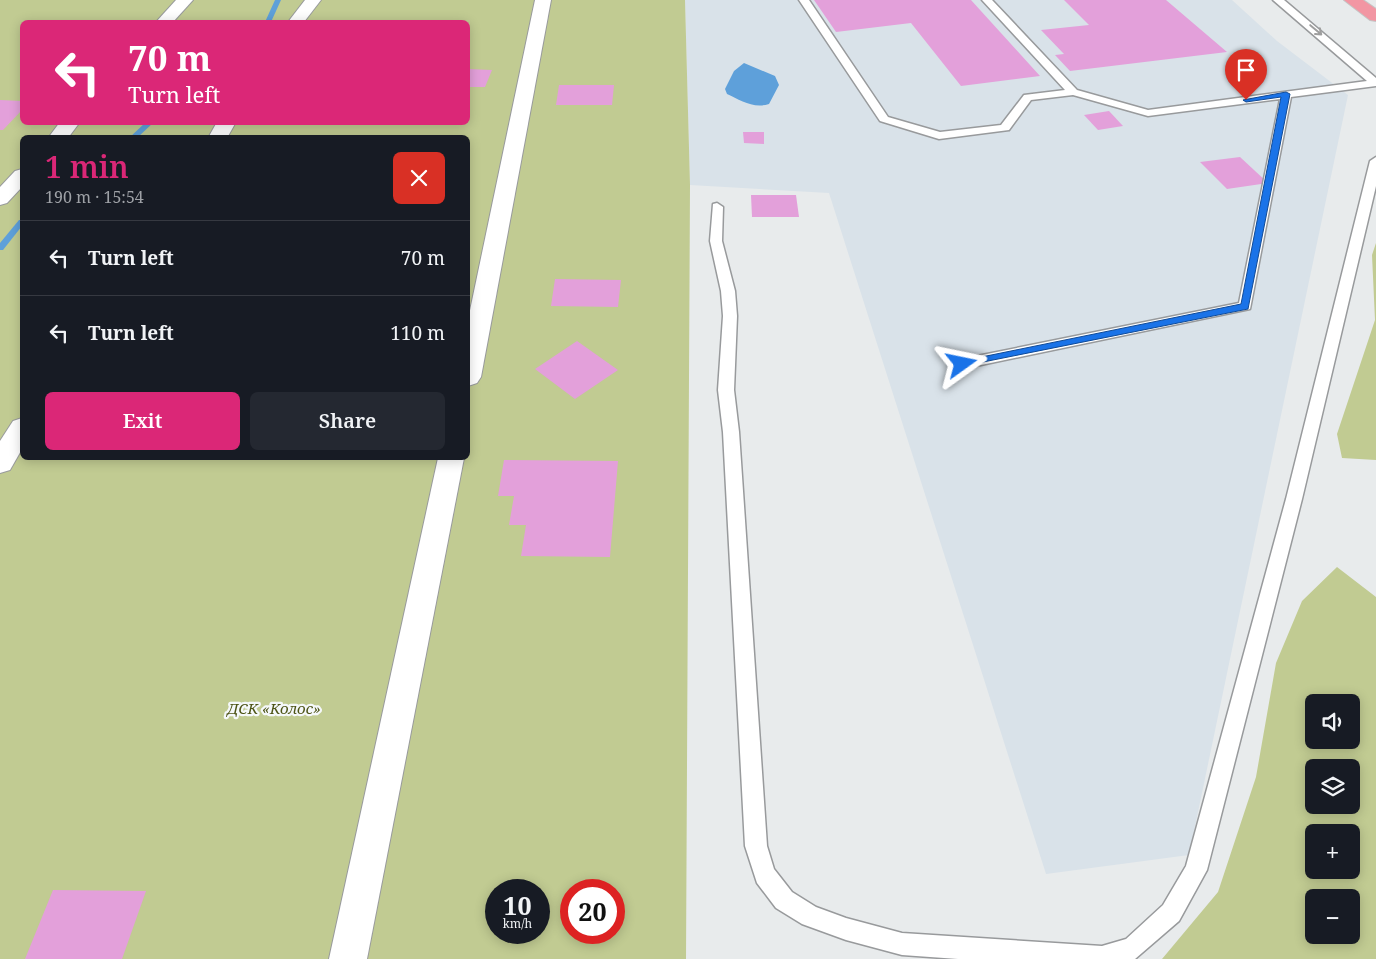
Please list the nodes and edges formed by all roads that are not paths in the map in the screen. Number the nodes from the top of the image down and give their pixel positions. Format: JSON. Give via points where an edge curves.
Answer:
{"nodes":[{"id":1,"x":185,"y":0,"type":"edge"},
{"id":2,"x":313,"y":0,"type":"edge"},
{"id":3,"x":543,"y":0,"type":"edge"},
{"id":4,"x":804,"y":0,"type":"edge"},
{"id":5,"x":987,"y":0,"type":"edge"},
{"id":6,"x":1278,"y":0,"type":"edge"},
{"id":7,"x":1352,"y":0,"type":"edge"},
{"id":8,"x":1376,"y":16,"type":"edge"},
{"id":9,"x":166,"y":20,"type":"edge"},
{"id":10,"x":298,"y":20,"type":"edge"},
{"id":11,"x":1376,"y":83,"type":"edge"},
{"id":12,"x":1073,"y":92,"type":"junction"},
{"id":13,"x":1286,"y":94,"type":"junction"},
{"id":14,"x":69,"y":125,"type":"edge"},
{"id":15,"x":61,"y":135,"type":"edge"},
{"id":16,"x":1376,"y":162,"type":"edge"},
{"id":17,"x":20,"y":177,"type":"edge"},
{"id":18,"x":0,"y":199,"type":"edge"},
{"id":19,"x":717,"y":207,"type":"dead end"},
{"id":20,"x":962,"y":364,"type":"dead end"},
{"id":21,"x":470,"y":367,"type":"edge"},
{"id":22,"x":20,"y":431,"type":"edge"},
{"id":23,"x":451,"y":460,"type":"edge"},
{"id":24,"x":0,"y":463,"type":"edge"},
{"id":25,"x":348,"y":959,"type":"edge"}],
"edges":[{"from":1,"to":9,"type":"street"},
{"from":2,"to":10,"type":"street"},
{"from":3,"to":21,"type":"street"},
{"from":4,"to":12,"type":"lane","via":[[884,119],[939,136],[1005,128],[1028,97]]},
{"from":5,"to":12,"type":"lane"},
{"from":6,"to":11,"type":"lane","one_way":true},
{"from":7,"to":8,"type":"highway"},
{"from":11,"to":13,"type":"lane"},
{"from":12,"to":13,"type":"lane","via":[[1148,112]]},
{"from":13,"to":20,"type":"lane","via":[[1245,306]]},
{"from":14,"to":15,"type":"street"},
{"from":16,"to":19,"type":"lane","via":[[1294,499],[1196,870],[1171,913],[1132,950],[1102,957],[902,944],[810,916],[784,900],[765,875],[756,846],[726,390],[730,316],[728,291],[716,241]]},
{"from":17,"to":18,"type":"street"},
{"from":22,"to":24,"type":"street"},
{"from":23,"to":25,"type":"street"}]}
